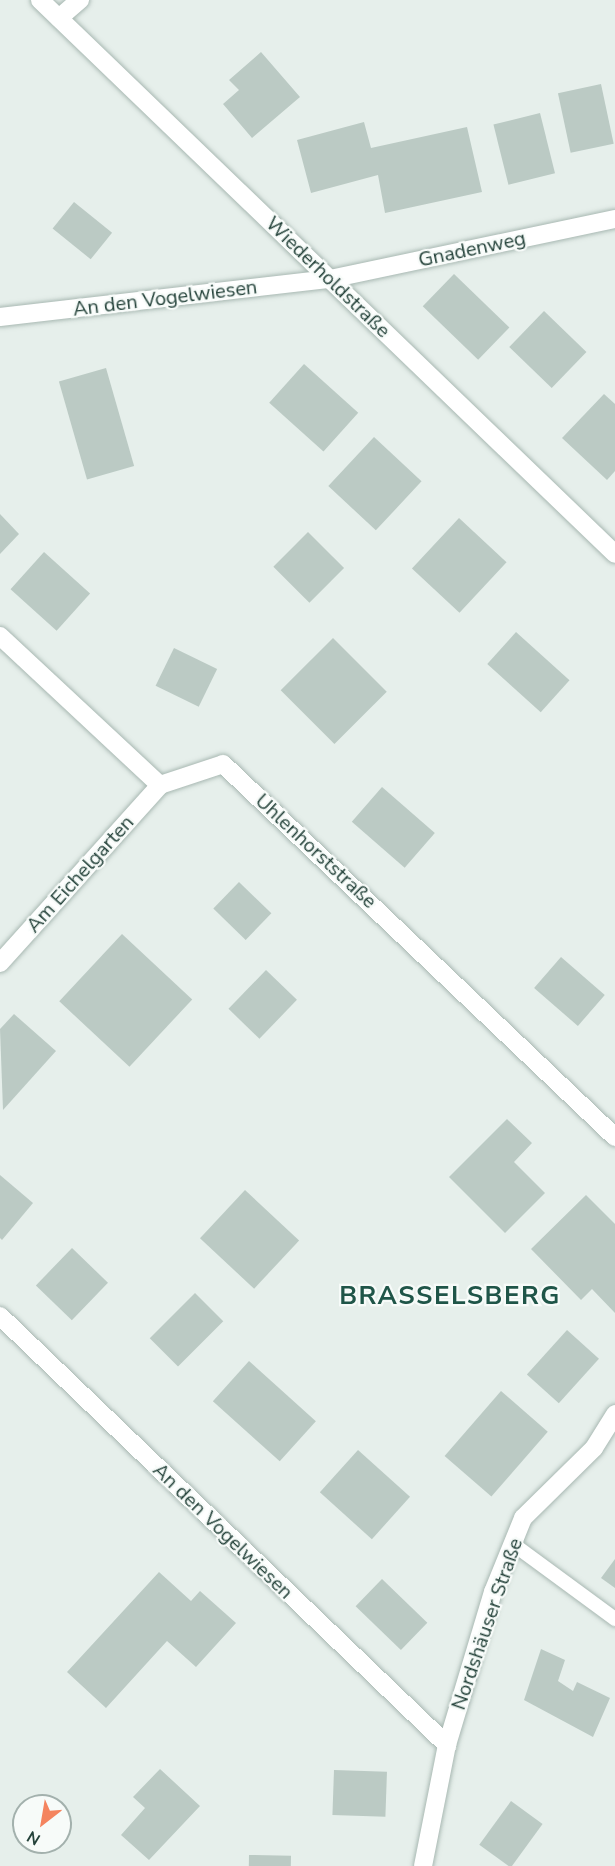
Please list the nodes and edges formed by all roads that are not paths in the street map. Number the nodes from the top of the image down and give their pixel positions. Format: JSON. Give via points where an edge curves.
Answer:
{"nodes":[{"id":1,"x":40,"y":0,"type":"edge"},
{"id":2,"x":80,"y":0,"type":"edge"},
{"id":3,"x":58,"y":18,"type":"junction"},
{"id":4,"x":615,"y":219,"type":"edge"},
{"id":5,"x":330,"y":279,"type":"junction"},
{"id":6,"x":0,"y":317,"type":"edge"},
{"id":7,"x":615,"y":554,"type":"edge"},
{"id":8,"x":0,"y":636,"type":"edge"},
{"id":9,"x":160,"y":785,"type":"junction"},
{"id":10,"x":0,"y":963,"type":"edge"},
{"id":11,"x":615,"y":1137,"type":"edge"},
{"id":12,"x":0,"y":1316,"type":"edge"},
{"id":13,"x":615,"y":1414,"type":"edge"},
{"id":14,"x":513,"y":1544,"type":"junction"},
{"id":15,"x":615,"y":1619,"type":"edge"},
{"id":16,"x":447,"y":1745,"type":"junction"},
{"id":17,"x":423,"y":1866,"type":"edge"}],
"edges":[{"from":1,"to":3,"type":"street","name":"Wiederholdstraße"},
{"from":2,"to":3,"type":"street"},
{"from":3,"to":5,"type":"street","name":"Wiederholdstraße"},
{"from":4,"to":5,"type":"street","name":"Gnadenweg"},
{"from":5,"to":6,"type":"street","name":"An den Vogelwiesen"},
{"from":5,"to":7,"type":"street","name":"Wiederholdstraße"},
{"from":8,"to":9,"type":"street"},
{"from":9,"to":10,"type":"street","name":"Am Eichelgarten"},
{"from":9,"to":11,"type":"street","name":"Uhlenhorststraße","via":[[224,764]]},
{"from":12,"to":16,"type":"street","name":"An den Vogelwiesen"},
{"from":13,"to":14,"type":"street","name":"Nordshäuser Straße","via":[[594,1448],[523,1518]]},
{"from":14,"to":15,"type":"lane"},
{"from":14,"to":16,"type":"street","name":"Nordshäuser Straße"},
{"from":16,"to":17,"type":"street","name":"Nordshäuser Straße"}]}
